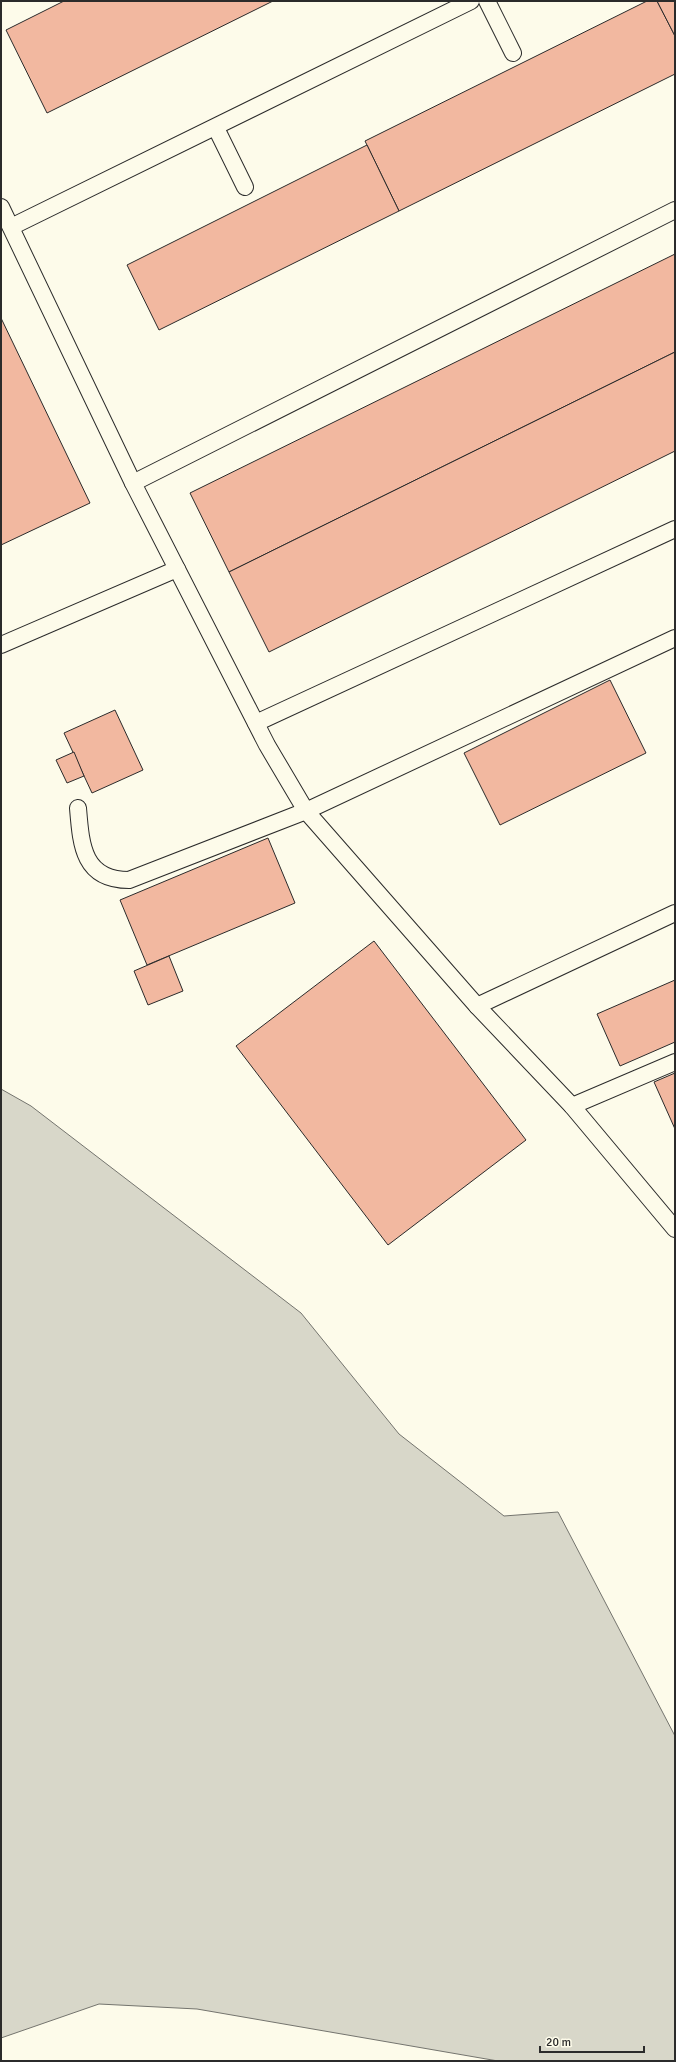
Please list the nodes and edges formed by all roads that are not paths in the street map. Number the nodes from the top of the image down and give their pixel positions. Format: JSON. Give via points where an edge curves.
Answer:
{"nodes":[{"id":1,"x":471,"y":1,"type":"edge"},
{"id":2,"x":487,"y":1,"type":"edge"},
{"id":3,"x":513,"y":53,"type":"dead end"},
{"id":4,"x":216,"y":128,"type":"junction"},
{"id":5,"x":245,"y":187,"type":"dead end"},
{"id":6,"x":1,"y":207,"type":"edge"},
{"id":7,"x":675,"y":210,"type":"edge"},
{"id":8,"x":11,"y":227,"type":"junction"},
{"id":9,"x":133,"y":483,"type":"junction"},
{"id":10,"x":675,"y":529,"type":"edge"},
{"id":11,"x":177,"y":569,"type":"junction"},
{"id":12,"x":675,"y":638,"type":"edge"},
{"id":13,"x":1,"y":645,"type":"edge"},
{"id":14,"x":256,"y":723,"type":"junction"},
{"id":15,"x":78,"y":808,"type":"dead end"},
{"id":16,"x":306,"y":811,"type":"junction"},
{"id":17,"x":675,"y":912,"type":"edge"},
{"id":18,"x":477,"y":1006,"type":"junction"},
{"id":19,"x":675,"y":1062,"type":"edge"},
{"id":20,"x":572,"y":1106,"type":"junction"},
{"id":21,"x":675,"y":1229,"type":"edge"}],
"edges":[{"from":1,"to":4,"type":"lane"},
{"from":2,"to":3,"type":"lane"},
{"from":4,"to":5,"type":"lane"},
{"from":4,"to":8,"type":"lane"},
{"from":6,"to":8,"type":"lane"},
{"from":7,"to":9,"type":"lane"},
{"from":8,"to":9,"type":"lane"},
{"from":9,"to":11,"type":"lane"},
{"from":10,"to":14,"type":"lane"},
{"from":11,"to":13,"type":"lane"},
{"from":11,"to":14,"type":"lane"},
{"from":12,"to":16,"type":"lane"},
{"from":14,"to":16,"type":"lane","via":[[279,768]]},
{"from":15,"to":16,"type":"lane","via":[[84,851],[91,864],[107,877],[124,880],[140,877]]},
{"from":16,"to":18,"type":"lane"},
{"from":17,"to":18,"type":"lane"},
{"from":18,"to":20,"type":"lane"},
{"from":19,"to":20,"type":"lane"},
{"from":20,"to":21,"type":"lane"}]}
